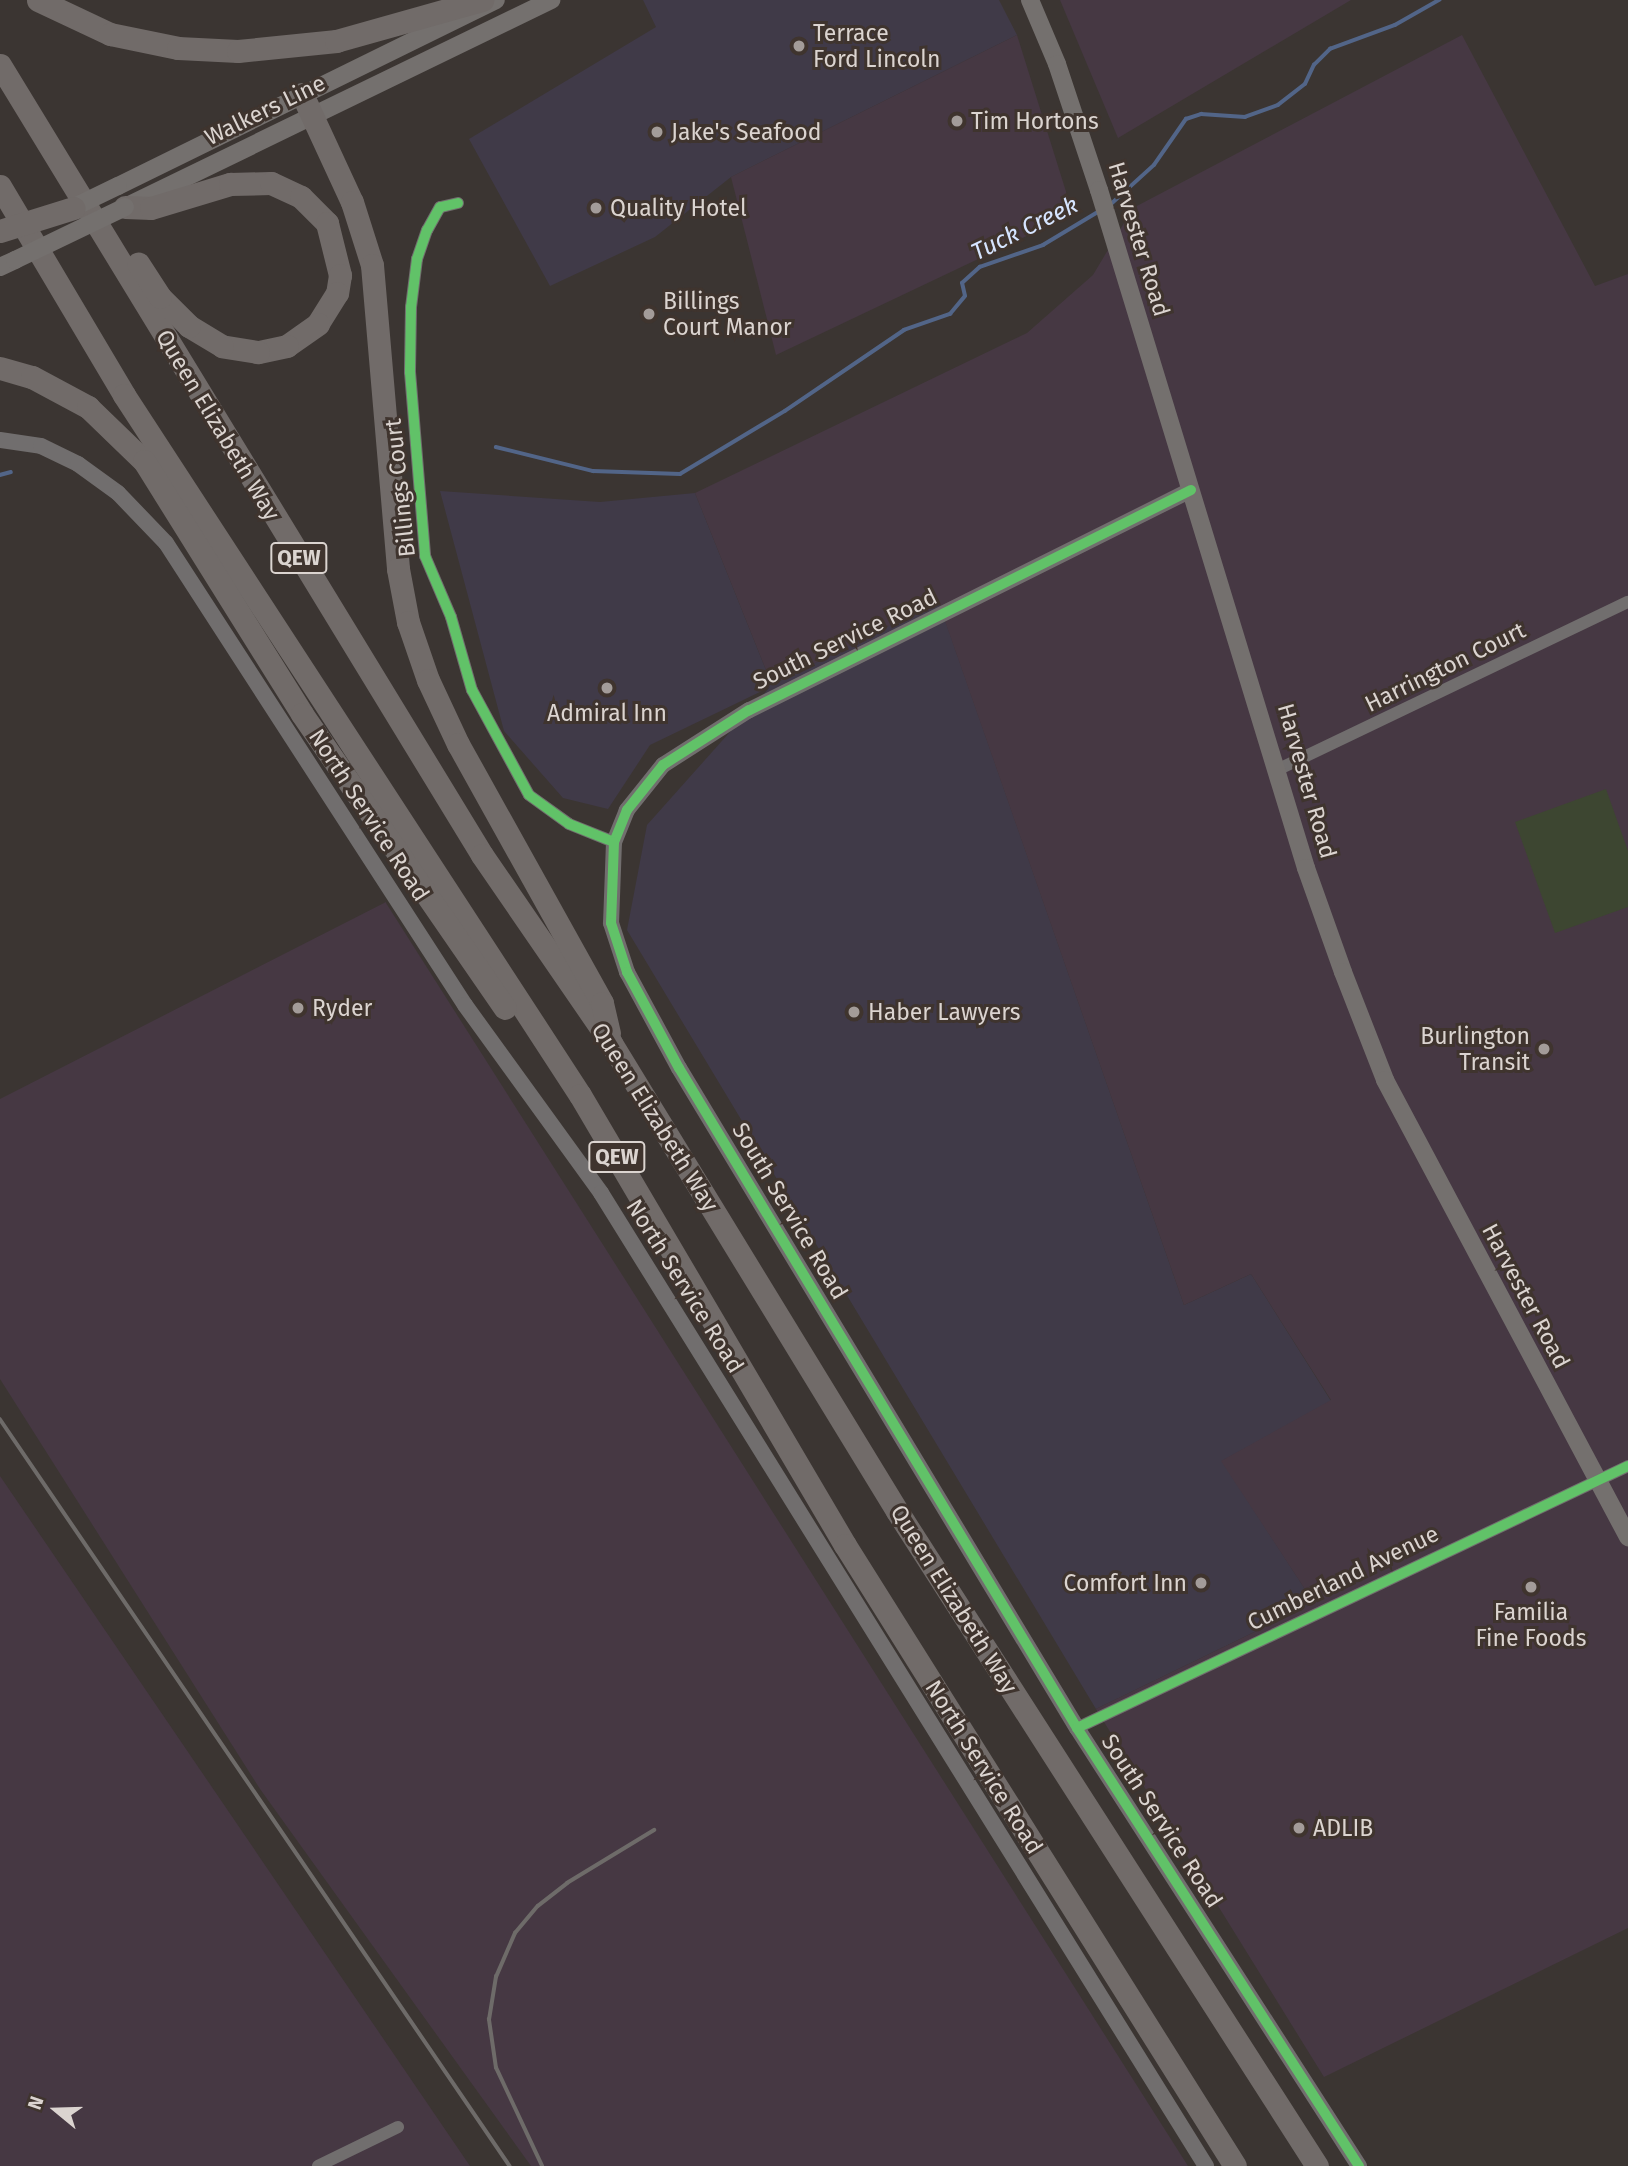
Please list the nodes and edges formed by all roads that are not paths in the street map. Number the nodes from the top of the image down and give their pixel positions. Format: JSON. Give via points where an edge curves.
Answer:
{"nodes":[{"id":1,"x":38,"y":0,"type":"edge"},
{"id":2,"x":482,"y":0,"type":"edge"},
{"id":3,"x":496,"y":0,"type":"edge"},
{"id":4,"x":551,"y":0,"type":"edge"},
{"id":5,"x":1030,"y":0,"type":"edge"},
{"id":6,"x":0,"y":65,"type":"edge"},
{"id":7,"x":302,"y":94,"type":"junction"},
{"id":8,"x":313,"y":115,"type":"junction"},
{"id":9,"x":0,"y":186,"type":"edge"},
{"id":10,"x":0,"y":192,"type":"edge"},
{"id":11,"x":121,"y":197,"type":"junction"},
{"id":12,"x":458,"y":202,"type":"dead end"},
{"id":13,"x":81,"y":206,"type":"junction"},
{"id":14,"x":9,"y":233,"type":"edge"},
{"id":15,"x":0,"y":244,"type":"edge"},
{"id":16,"x":7,"y":263,"type":"edge"},
{"id":17,"x":0,"y":368,"type":"edge"},
{"id":18,"x":124,"y":395,"type":"junction"},
{"id":19,"x":0,"y":440,"type":"edge"},
{"id":20,"x":1191,"y":490,"type":"junction"},
{"id":21,"x":1628,"y":602,"type":"edge"},
{"id":22,"x":1279,"y":769,"type":"junction"},
{"id":23,"x":614,"y":842,"type":"junction"},
{"id":24,"x":611,"y":1043,"type":"junction"},
{"id":25,"x":580,"y":1095,"type":"junction"},
{"id":26,"x":1628,"y":1466,"type":"edge"},
{"id":27,"x":1597,"y":1480,"type":"junction"},
{"id":28,"x":1628,"y":1537,"type":"edge"},
{"id":29,"x":1077,"y":1728,"type":"junction"},
{"id":30,"x":398,"y":2127,"type":"dead end"},
{"id":31,"x":318,"y":2166,"type":"edge"},
{"id":32,"x":1206,"y":2166,"type":"edge"},
{"id":33,"x":1235,"y":2166,"type":"edge"},
{"id":34,"x":1317,"y":2166,"type":"edge"},
{"id":35,"x":1359,"y":2166,"type":"edge"}],
"edges":[{"from":1,"to":2,"type":"highway","via":[[121,37],[178,48],[238,51],[336,41]]},
{"from":3,"to":7,"type":"main road","name":"Walkers Line"},
{"from":4,"to":8,"type":"main road","name":"Walkers Line"},
{"from":5,"to":20,"type":"main road","name":"Harvester Road","via":[[1057,64],[1099,190]]},
{"from":6,"to":13,"type":"highway","name":"Queen Elizabeth Way","number":"QEW"},
{"from":7,"to":8,"type":"highway"},
{"from":7,"to":11,"type":"main road","name":"Walkers Line"},
{"from":8,"to":11,"type":"main road","name":"Walkers Line"},
{"from":8,"to":24,"type":"highway","via":[[365,236],[372,265],[398,569],[408,622],[458,744],[602,1003]]},
{"from":9,"to":18,"type":"highway","number":"QEW"},
{"from":10,"to":18,"type":"highway"},
{"from":11,"to":13,"type":"main road","name":"Walkers Line","bridge":true},
{"from":11,"to":13,"type":"highway","via":[[151,208],[230,184],[271,183],[288,189],[327,223],[340,260],[337,293],[318,324],[287,346],[258,352],[222,346],[173,312],[120,234]]},
{"from":11,"to":16,"type":"main road","name":"Walkers Line","bridge":true},
{"from":12,"to":23,"type":"street","name":"Billings Court","via":[[440,207],[427,230],[417,259],[411,307],[410,372],[425,556],[451,617],[471,690],[529,795],[569,824]]},
{"from":13,"to":14,"type":"highway","bridge":true},
{"from":13,"to":24,"type":"highway","name":"Queen Elizabeth Way","number":"QEW","via":[[482,855]]},
{"from":14,"to":15,"type":"main road"},
{"from":17,"to":25,"type":"highway","via":[[32,377],[88,407],[144,461],[302,714],[548,1069]]},
{"from":18,"to":25,"type":"highway","number":"QEW"},
{"from":19,"to":32,"type":"street","name":"North Service Road","via":[[41,446],[78,464],[118,493],[166,543],[465,1005],[601,1193]]},
{"from":20,"to":22,"type":"main road","name":"Harvester Road"},
{"from":20,"to":23,"type":"street","name":"South Service Road","via":[[716,729],[663,765],[627,810]]},
{"from":21,"to":22,"type":"street","name":"Harrington Court"},
{"from":22,"to":27,"type":"main road","name":"Harvester Road","via":[[1306,868],[1385,1080]]},
{"from":23,"to":29,"type":"street","name":"South Service Road","via":[[611,923],[615,945],[644,1006]]},
{"from":24,"to":34,"type":"highway","name":"Queen Elizabeth Way","number":"QEW","via":[[921,1549]]},
{"from":25,"to":33,"type":"highway","number":"QEW","via":[[845,1545]]},
{"from":26,"to":27,"type":"street","name":"Cumberland Avenue"},
{"from":27,"to":28,"type":"main road","name":"Harvester Road"},
{"from":27,"to":29,"type":"street","name":"Cumberland Avenue"},
{"from":29,"to":35,"type":"street","name":"South Service Road"},
{"from":30,"to":31,"type":"street"}]}
